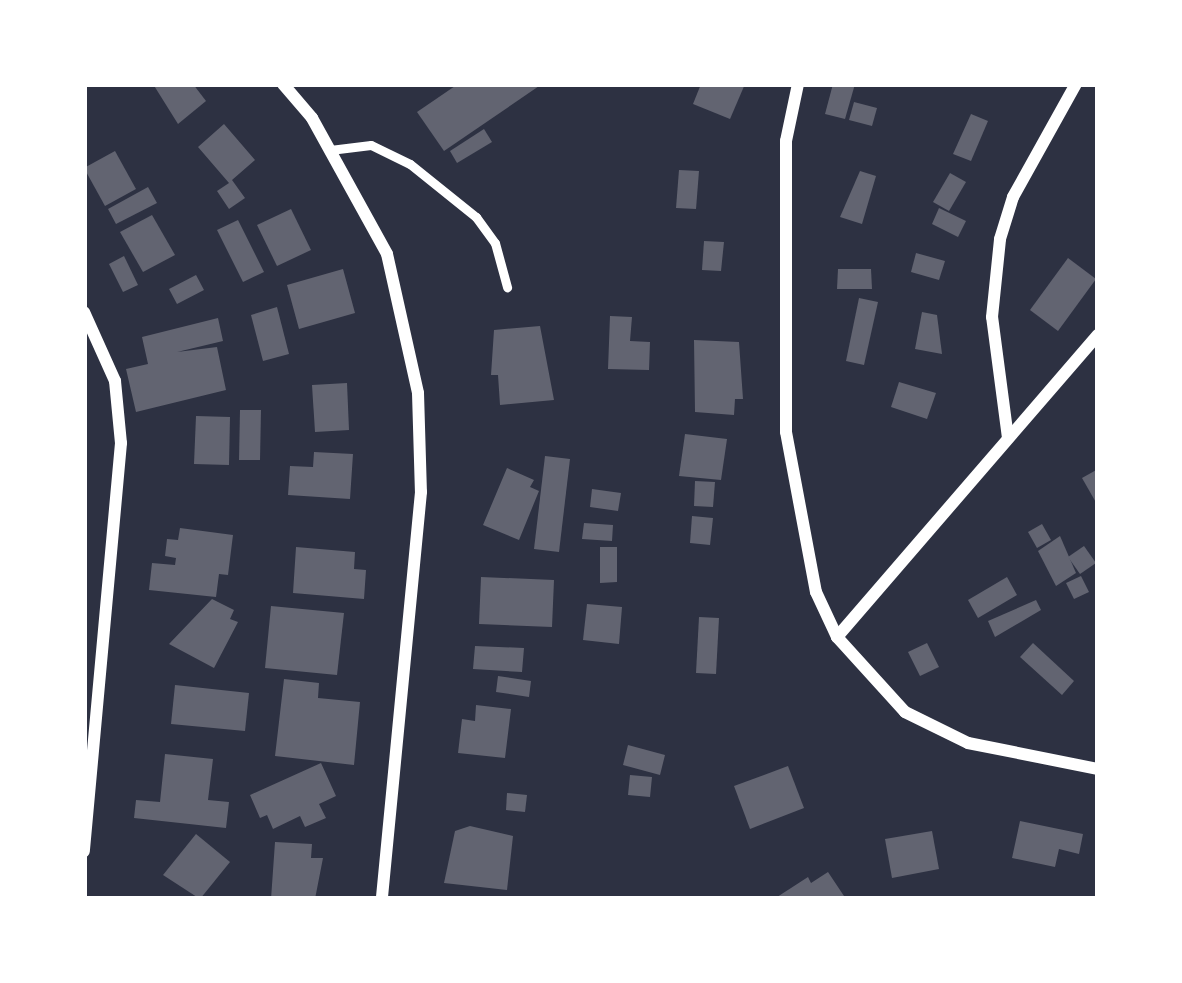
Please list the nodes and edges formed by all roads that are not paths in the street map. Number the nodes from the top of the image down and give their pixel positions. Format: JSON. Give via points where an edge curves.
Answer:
{"nodes":[{"id":1,"x":284,"y":84,"type":"edge"},
{"id":2,"x":798,"y":84,"type":"edge"},
{"id":3,"x":1076,"y":84,"type":"edge"},
{"id":4,"x":330,"y":150,"type":"junction"},
{"id":5,"x":507,"y":287,"type":"dead end"},
{"id":6,"x":84,"y":311,"type":"edge"},
{"id":7,"x":1098,"y":335,"type":"edge"},
{"id":8,"x":1008,"y":438,"type":"junction"},
{"id":9,"x":837,"y":637,"type":"junction"},
{"id":10,"x":1098,"y":769,"type":"edge"},
{"id":11,"x":84,"y":850,"type":"edge"},
{"id":12,"x":382,"y":899,"type":"edge"}],
"edges":[{"from":1,"to":4,"type":"street"},
{"from":2,"to":9,"type":"street","via":[[786,141],[786,431],[806,564]]},
{"from":3,"to":8,"type":"street","via":[[1012,197],[1000,239],[992,317]]},
{"from":4,"to":5,"type":"lane","via":[[371,145],[410,164],[476,217],[495,243]]},
{"from":4,"to":12,"type":"street","via":[[387,254],[422,436]]},
{"from":6,"to":11,"type":"street","via":[[115,382],[121,443]]},
{"from":7,"to":8,"type":"street"},
{"from":8,"to":9,"type":"street"},
{"from":9,"to":10,"type":"street","via":[[890,701],[942,733]]}]}
